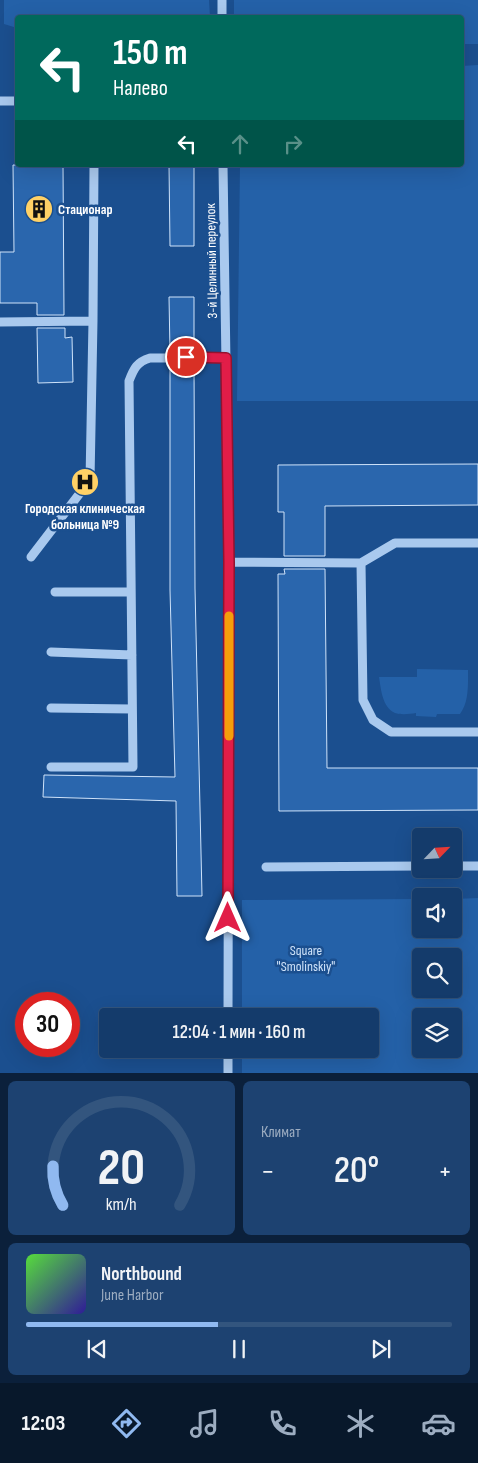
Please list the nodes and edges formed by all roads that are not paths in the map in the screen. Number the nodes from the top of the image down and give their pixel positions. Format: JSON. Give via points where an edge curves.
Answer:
{"nodes":[{"id":1,"x":222,"y":0,"type":"edge"},
{"id":2,"x":222,"y":15,"type":"edge"},
{"id":3,"x":0,"y":101,"type":"edge"},
{"id":4,"x":15,"y":101,"type":"edge"},
{"id":5,"x":94,"y":167,"type":"edge"},
{"id":6,"x":223,"y":167,"type":"edge"},
{"id":7,"x":0,"y":322,"type":"edge"},
{"id":8,"x":93,"y":322,"type":"junction"},
{"id":9,"x":226,"y":358,"type":"junction"},
{"id":10,"x":478,"y":543,"type":"edge"},
{"id":11,"x":31,"y":557,"type":"dead end"},
{"id":12,"x":229,"y":562,"type":"junction"},
{"id":13,"x":361,"y":563,"type":"junction"},
{"id":14,"x":55,"y":592,"type":"dead end"},
{"id":15,"x":131,"y":592,"type":"junction"},
{"id":16,"x":50,"y":652,"type":"dead end"},
{"id":17,"x":132,"y":655,"type":"junction"},
{"id":18,"x":51,"y":708,"type":"dead end"},
{"id":19,"x":132,"y":709,"type":"junction"},
{"id":20,"x":478,"y":732,"type":"edge"},
{"id":21,"x":50,"y":767,"type":"dead end"},
{"id":22,"x":412,"y":866,"type":"edge"},
{"id":23,"x":462,"y":866,"type":"edge"},
{"id":24,"x":478,"y":866,"type":"edge"},
{"id":25,"x":266,"y":867,"type":"dead end"},
{"id":26,"x":228,"y":1008,"type":"edge"},
{"id":27,"x":228,"y":1058,"type":"edge"},
{"id":28,"x":228,"y":1073,"type":"edge"}],
"edges":[{"from":1,"to":2,"type":"street"},
{"from":3,"to":4,"type":"street"},
{"from":5,"to":8,"type":"street"},
{"from":6,"to":9,"type":"street","name":"3-й Целинный переулок"},
{"from":7,"to":8,"type":"street"},
{"from":8,"to":11,"type":"street","via":[[90,480]]},
{"from":9,"to":12,"type":"street","name":"3-й Целинный переулок"},
{"from":9,"to":15,"type":"street","via":[[150,358],[134,367],[129,381]]},
{"from":10,"to":13,"type":"street","via":[[394,543]]},
{"from":12,"to":13,"type":"street"},
{"from":12,"to":26,"type":"street","name":"3-й Целинный переулок"},
{"from":13,"to":20,"type":"street","via":[[363,700],[373,720],[391,732]]},
{"from":14,"to":15,"type":"street"},
{"from":15,"to":17,"type":"street"},
{"from":16,"to":17,"type":"street"},
{"from":17,"to":19,"type":"street"},
{"from":18,"to":19,"type":"street"},
{"from":19,"to":21,"type":"street","via":[[133,767]]},
{"from":22,"to":25,"type":"street"},
{"from":23,"to":24,"type":"street"},
{"from":27,"to":28,"type":"street"}]}
